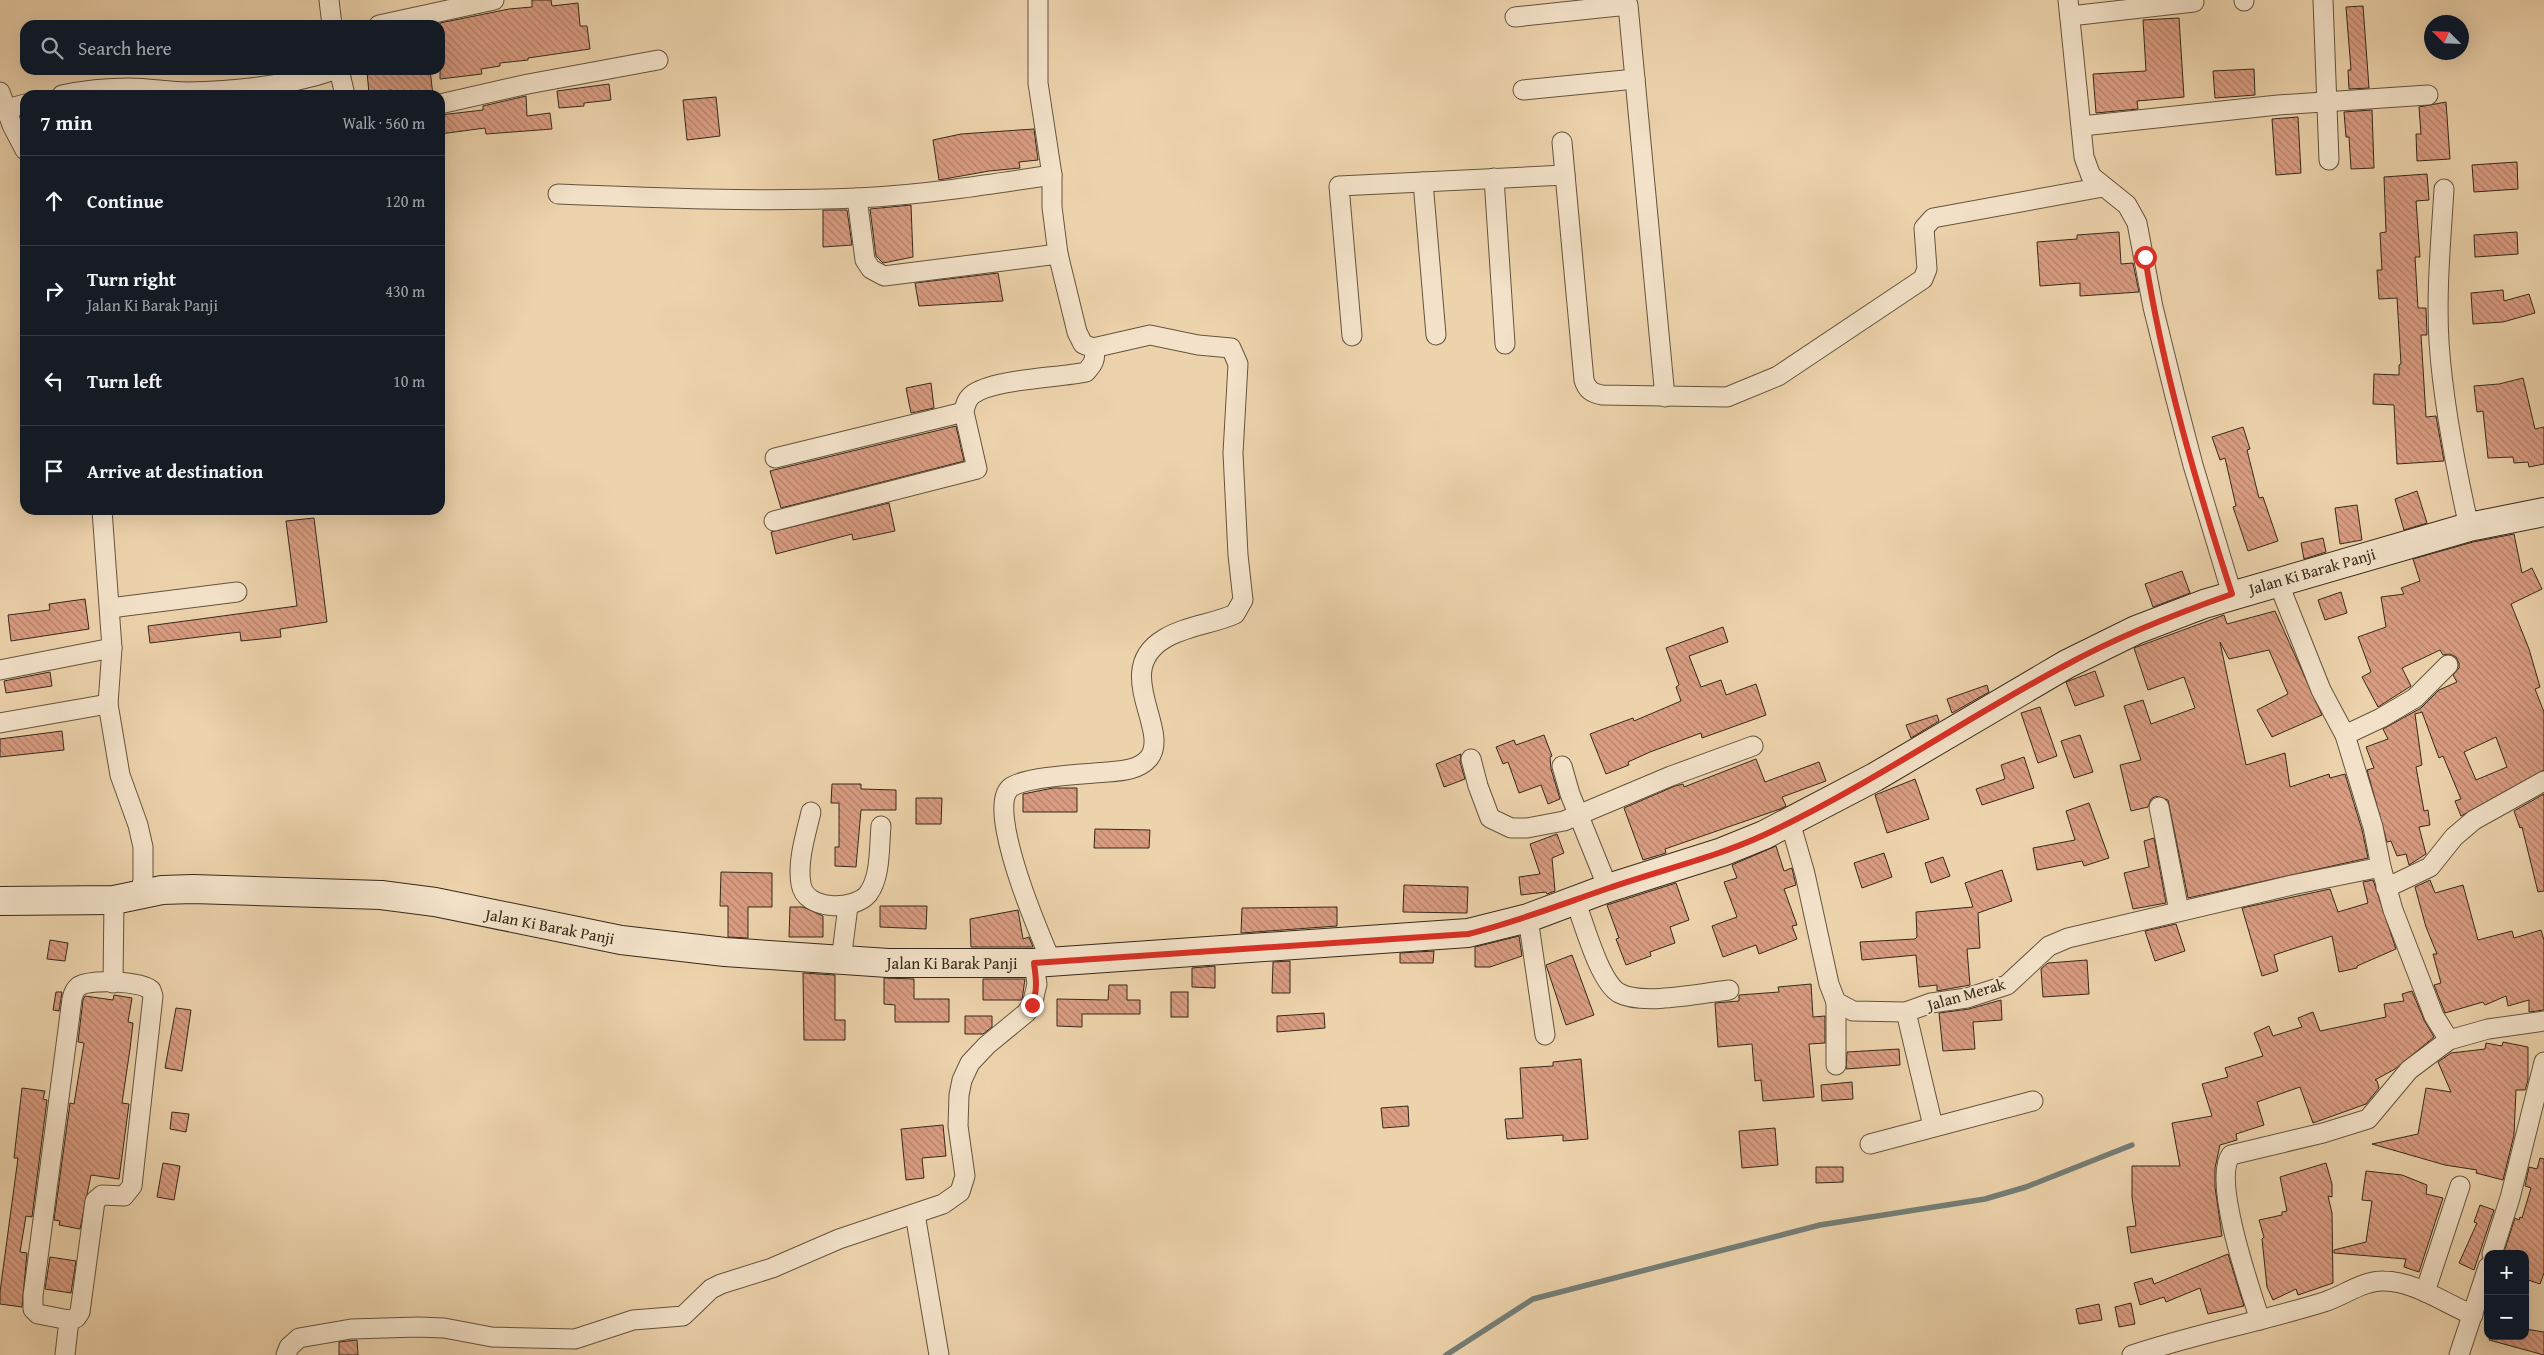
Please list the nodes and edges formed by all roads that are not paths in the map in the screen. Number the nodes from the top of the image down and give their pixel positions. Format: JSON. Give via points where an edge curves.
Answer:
{"nodes":[{"id":1,"x":329,"y":0,"type":"edge"},
{"id":2,"x":494,"y":0,"type":"edge"},
{"id":3,"x":1038,"y":0,"type":"edge"},
{"id":4,"x":2324,"y":0,"type":"edge"},
{"id":5,"x":2194,"y":2,"type":"dead end"},
{"id":6,"x":1628,"y":3,"type":"edge"},
{"id":7,"x":2069,"y":8,"type":"edge"},
{"id":8,"x":1515,"y":17,"type":"dead end"},
{"id":9,"x":331,"y":20,"type":"edge"},
{"id":10,"x":402,"y":20,"type":"edge"},
{"id":11,"x":658,"y":60,"type":"dead end"},
{"id":12,"x":312,"y":75,"type":"edge"},
{"id":13,"x":340,"y":75,"type":"edge"},
{"id":14,"x":1635,"y":79,"type":"junction"},
{"id":15,"x":85,"y":90,"type":"edge"},
{"id":16,"x":158,"y":90,"type":"edge"},
{"id":17,"x":230,"y":90,"type":"edge"},
{"id":18,"x":344,"y":90,"type":"edge"},
{"id":19,"x":1523,"y":90,"type":"dead end"},
{"id":20,"x":2428,"y":95,"type":"dead end"},
{"id":21,"x":3,"y":100,"type":"edge"},
{"id":22,"x":2329,"y":101,"type":"junction"},
{"id":23,"x":20,"y":103,"type":"edge"},
{"id":24,"x":445,"y":103,"type":"edge"},
{"id":25,"x":2082,"y":126,"type":"junction"},
{"id":26,"x":20,"y":139,"type":"edge"},
{"id":27,"x":1562,"y":142,"type":"dead end"},
{"id":28,"x":2329,"y":160,"type":"dead end"},
{"id":29,"x":1052,"y":175,"type":"junction"},
{"id":30,"x":1565,"y":175,"type":"junction"},
{"id":31,"x":1494,"y":178,"type":"junction"},
{"id":32,"x":1423,"y":182,"type":"junction"},
{"id":33,"x":2103,"y":187,"type":"junction"},
{"id":34,"x":2444,"y":190,"type":"dead end"},
{"id":35,"x":558,"y":194,"type":"dead end"},
{"id":36,"x":857,"y":198,"type":"junction"},
{"id":37,"x":1058,"y":254,"type":"junction"},
{"id":38,"x":1436,"y":335,"type":"dead end"},
{"id":39,"x":1352,"y":336,"type":"dead end"},
{"id":40,"x":1505,"y":344,"type":"dead end"},
{"id":41,"x":1093,"y":348,"type":"junction"},
{"id":42,"x":1664,"y":397,"type":"junction"},
{"id":43,"x":964,"y":412,"type":"junction"},
{"id":44,"x":775,"y":458,"type":"dead end"},
{"id":45,"x":2544,"y":512,"type":"edge"},
{"id":46,"x":102,"y":515,"type":"edge"},
{"id":47,"x":774,"y":522,"type":"dead end"},
{"id":48,"x":2469,"y":527,"type":"junction"},
{"id":49,"x":2278,"y":582,"type":"junction"},
{"id":50,"x":237,"y":592,"type":"dead end"},
{"id":51,"x":2232,"y":594,"type":"junction"},
{"id":52,"x":110,"y":608,"type":"junction"},
{"id":53,"x":112,"y":648,"type":"junction"},
{"id":54,"x":2448,"y":665,"type":"dead end"},
{"id":55,"x":0,"y":670,"type":"edge"},
{"id":56,"x":108,"y":704,"type":"junction"},
{"id":57,"x":0,"y":723,"type":"edge"},
{"id":58,"x":2344,"y":735,"type":"junction"},
{"id":59,"x":1753,"y":746,"type":"dead end"},
{"id":60,"x":1471,"y":759,"type":"dead end"},
{"id":61,"x":1562,"y":766,"type":"dead end"},
{"id":62,"x":2544,"y":781,"type":"edge"},
{"id":63,"x":2159,"y":806,"type":"dead end"},
{"id":64,"x":811,"y":812,"type":"dead end"},
{"id":65,"x":1579,"y":816,"type":"junction"},
{"id":66,"x":1790,"y":822,"type":"junction"},
{"id":67,"x":881,"y":826,"type":"dead end"},
{"id":68,"x":2381,"y":867,"type":"junction"},
{"id":69,"x":1608,"y":888,"type":"junction"},
{"id":70,"x":2386,"y":888,"type":"junction"},
{"id":71,"x":140,"y":894,"type":"junction"},
{"id":72,"x":114,"y":900,"type":"junction"},
{"id":73,"x":1576,"y":900,"type":"junction"},
{"id":74,"x":0,"y":901,"type":"edge"},
{"id":75,"x":848,"y":906,"type":"junction"},
{"id":76,"x":2179,"y":911,"type":"junction"},
{"id":77,"x":1528,"y":918,"type":"junction"},
{"id":78,"x":841,"y":961,"type":"junction"},
{"id":79,"x":1042,"y":962,"type":"junction"},
{"id":80,"x":113,"y":983,"type":"junction"},
{"id":81,"x":1729,"y":990,"type":"dead end"},
{"id":82,"x":1836,"y":1002,"type":"junction"},
{"id":83,"x":1906,"y":1012,"type":"junction"},
{"id":84,"x":2544,"y":1021,"type":"edge"},
{"id":85,"x":1545,"y":1036,"type":"dead end"},
{"id":86,"x":2449,"y":1040,"type":"junction"},
{"id":87,"x":2544,"y":1062,"type":"edge"},
{"id":88,"x":1836,"y":1065,"type":"dead end"},
{"id":89,"x":2033,"y":1101,"type":"dead end"},
{"id":90,"x":1933,"y":1126,"type":"junction"},
{"id":91,"x":1870,"y":1144,"type":"dead end"},
{"id":92,"x":2460,"y":1186,"type":"dead end"},
{"id":93,"x":915,"y":1214,"type":"junction"},
{"id":94,"x":2493,"y":1250,"type":"edge"},
{"id":95,"x":2484,"y":1280,"type":"edge"},
{"id":96,"x":2425,"y":1292,"type":"junction"},
{"id":97,"x":2473,"y":1315,"type":"junction"},
{"id":98,"x":69,"y":1320,"type":"junction"},
{"id":99,"x":2260,"y":1320,"type":"junction"},
{"id":100,"x":66,"y":1355,"type":"edge"},
{"id":101,"x":286,"y":1355,"type":"edge"},
{"id":102,"x":940,"y":1355,"type":"edge"},
{"id":103,"x":2132,"y":1355,"type":"edge"},
{"id":104,"x":2459,"y":1355,"type":"edge"}],
"edges":[{"from":1,"to":9,"type":"street"},
{"from":2,"to":10,"type":"street"},
{"from":3,"to":29,"type":"street","via":[[1038,84]]},
{"from":4,"to":22,"type":"street"},
{"from":5,"to":7,"type":"street"},
{"from":6,"to":8,"type":"street"},
{"from":6,"to":14,"type":"street"},
{"from":7,"to":25,"type":"street"},
{"from":11,"to":24,"type":"street"},
{"from":12,"to":17,"type":"street"},
{"from":13,"to":18,"type":"street"},
{"from":14,"to":19,"type":"street"},
{"from":14,"to":42,"type":"street"},
{"from":15,"to":16,"type":"street"},
{"from":20,"to":22,"type":"street"},
{"from":21,"to":23,"type":"street"},
{"from":21,"to":26,"type":"street"},
{"from":22,"to":25,"type":"street"},
{"from":22,"to":28,"type":"street"},
{"from":25,"to":33,"type":"street","via":[[2084,157],[2091,176]]},
{"from":27,"to":30,"type":"street"},
{"from":29,"to":36,"type":"street","via":[[973,188]]},
{"from":29,"to":37,"type":"street"},
{"from":30,"to":31,"type":"street"},
{"from":30,"to":42,"type":"street","via":[[1586,387],[1592,393],[1602,395]]},
{"from":31,"to":32,"type":"street"},
{"from":31,"to":40,"type":"street"},
{"from":32,"to":38,"type":"street"},
{"from":32,"to":39,"type":"street","via":[[1339,186]]},
{"from":33,"to":42,"type":"street","via":[[1933,218],[1924,228],[1927,269],[1923,279],[1772,380],[1727,397]]},
{"from":33,"to":51,"type":"street","via":[[2127,205],[2137,222],[2174,396]]},
{"from":34,"to":48,"type":"street","via":[[2438,287],[2439,343]]},
{"from":35,"to":36,"type":"street","via":[[646,198]]},
{"from":36,"to":37,"type":"street","via":[[865,260],[871,269],[884,276]]},
{"from":37,"to":41,"type":"street","via":[[1077,332],[1083,344]]},
{"from":41,"to":43,"type":"street","via":[[1094,363],[1086,372],[986,389],[972,395],[965,404]]},
{"from":41,"to":79,"type":"street","via":[[1150,335],[1230,348],[1236,354],[1238,377],[1233,453],[1243,600],[1235,614],[1164,639],[1144,661],[1142,690],[1154,740],[1149,758],[1140,765],[1117,771],[1036,779],[1011,786],[1005,794],[1005,814],[1016,869]]},
{"from":43,"to":44,"type":"street"},
{"from":43,"to":47,"type":"street","via":[[977,469]]},
{"from":45,"to":48,"type":"street","name":"Jalan Ki Barak Panji"},
{"from":46,"to":52,"type":"street"},
{"from":48,"to":49,"type":"street","name":"Jalan Ki Barak Panji"},
{"from":49,"to":51,"type":"street","name":"Jalan Ki Barak Panji"},
{"from":49,"to":58,"type":"street","via":[[2321,690]]},
{"from":50,"to":52,"type":"street"},
{"from":51,"to":66,"type":"street","name":"Jalan Ki Barak Panji","via":[[2136,630],[2066,664]]},
{"from":52,"to":53,"type":"street"},
{"from":53,"to":55,"type":"street"},
{"from":53,"to":56,"type":"street"},
{"from":54,"to":58,"type":"street","via":[[2414,698]]},
{"from":56,"to":57,"type":"street"},
{"from":56,"to":71,"type":"street","via":[[120,775],[143,847]]},
{"from":58,"to":68,"type":"street","via":[[2373,827]]},
{"from":59,"to":65,"type":"street"},
{"from":60,"to":65,"type":"street","via":[[1490,818],[1500,824],[1527,828]]},
{"from":61,"to":65,"type":"street"},
{"from":62,"to":70,"type":"street","via":[[2474,820],[2454,837],[2430,868]]},
{"from":63,"to":76,"type":"street"},
{"from":64,"to":75,"type":"street","via":[[801,885],[805,895],[814,901]]},
{"from":65,"to":69,"type":"street"},
{"from":66,"to":69,"type":"street","name":"Jalan Ki Barak Panji","via":[[1722,852]]},
{"from":66,"to":82,"type":"street"},
{"from":67,"to":75,"type":"street","via":[[876,877],[869,893],[859,903]]},
{"from":68,"to":70,"type":"street"},
{"from":68,"to":76,"type":"street","name":"Jalan Merak"},
{"from":69,"to":73,"type":"street","name":"Jalan Ki Barak Panji"},
{"from":70,"to":86,"type":"street","via":[[2434,1016]]},
{"from":71,"to":72,"type":"street","name":"Jalan Ki Barak Panji"},
{"from":71,"to":78,"type":"street","name":"Jalan Ki Barak Panji","via":[[192,889],[381,895],[435,902],[621,940]]},
{"from":72,"to":74,"type":"street","name":"Jalan Ki Barak Panji"},
{"from":72,"to":80,"type":"street"},
{"from":73,"to":77,"type":"street","name":"Jalan Ki Barak Panji"},
{"from":73,"to":81,"type":"street","via":[[1605,978],[1618,993],[1630,997],[1662,998]]},
{"from":75,"to":78,"type":"street"},
{"from":76,"to":83,"type":"street","name":"Jalan Merak","via":[[2068,938],[2049,946],[2007,985]]},
{"from":77,"to":79,"type":"street","name":"Jalan Ki Barak Panji","via":[[1453,935]]},
{"from":77,"to":85,"type":"street"},
{"from":78,"to":79,"type":"street","name":"Jalan Ki Barak Panji","via":[[928,964]]},
{"from":79,"to":93,"type":"street","via":[[1032,1005],[970,1063],[962,1080],[958,1126],[965,1176],[960,1192],[943,1204]]},
{"from":80,"to":98,"type":"street","via":[[91,982],[74,991],[33,1296],[33,1309],[38,1314]]},
{"from":80,"to":98,"type":"street","via":[[141,984],[151,990],[153,996],[132,1186],[124,1196],[102,1195],[96,1201],[80,1312]]},
{"from":82,"to":83,"type":"street","name":"Jalan Merak","via":[[1853,1011]]},
{"from":82,"to":88,"type":"street"},
{"from":83,"to":90,"type":"street"},
{"from":84,"to":86,"type":"street","via":[[2488,1029]]},
{"from":86,"to":99,"type":"street","via":[[2409,1070],[2368,1119],[2232,1155],[2227,1161],[2225,1177],[2235,1240]]},
{"from":87,"to":94,"type":"street","via":[[2510,1198]]},
{"from":89,"to":90,"type":"street"},
{"from":90,"to":91,"type":"street"},
{"from":92,"to":96,"type":"street"},
{"from":93,"to":101,"type":"street","via":[[830,1242],[772,1268],[721,1284],[683,1316],[633,1320],[575,1339],[492,1337],[444,1328],[351,1328],[299,1338]]},
{"from":93,"to":102,"type":"street"},
{"from":95,"to":97,"type":"street"},
{"from":96,"to":97,"type":"street","via":[[2446,1305]]},
{"from":96,"to":99,"type":"street","via":[[2394,1281],[2369,1282],[2324,1302]]},
{"from":97,"to":104,"type":"street"},
{"from":98,"to":100,"type":"street"},
{"from":99,"to":103,"type":"street"}]}
